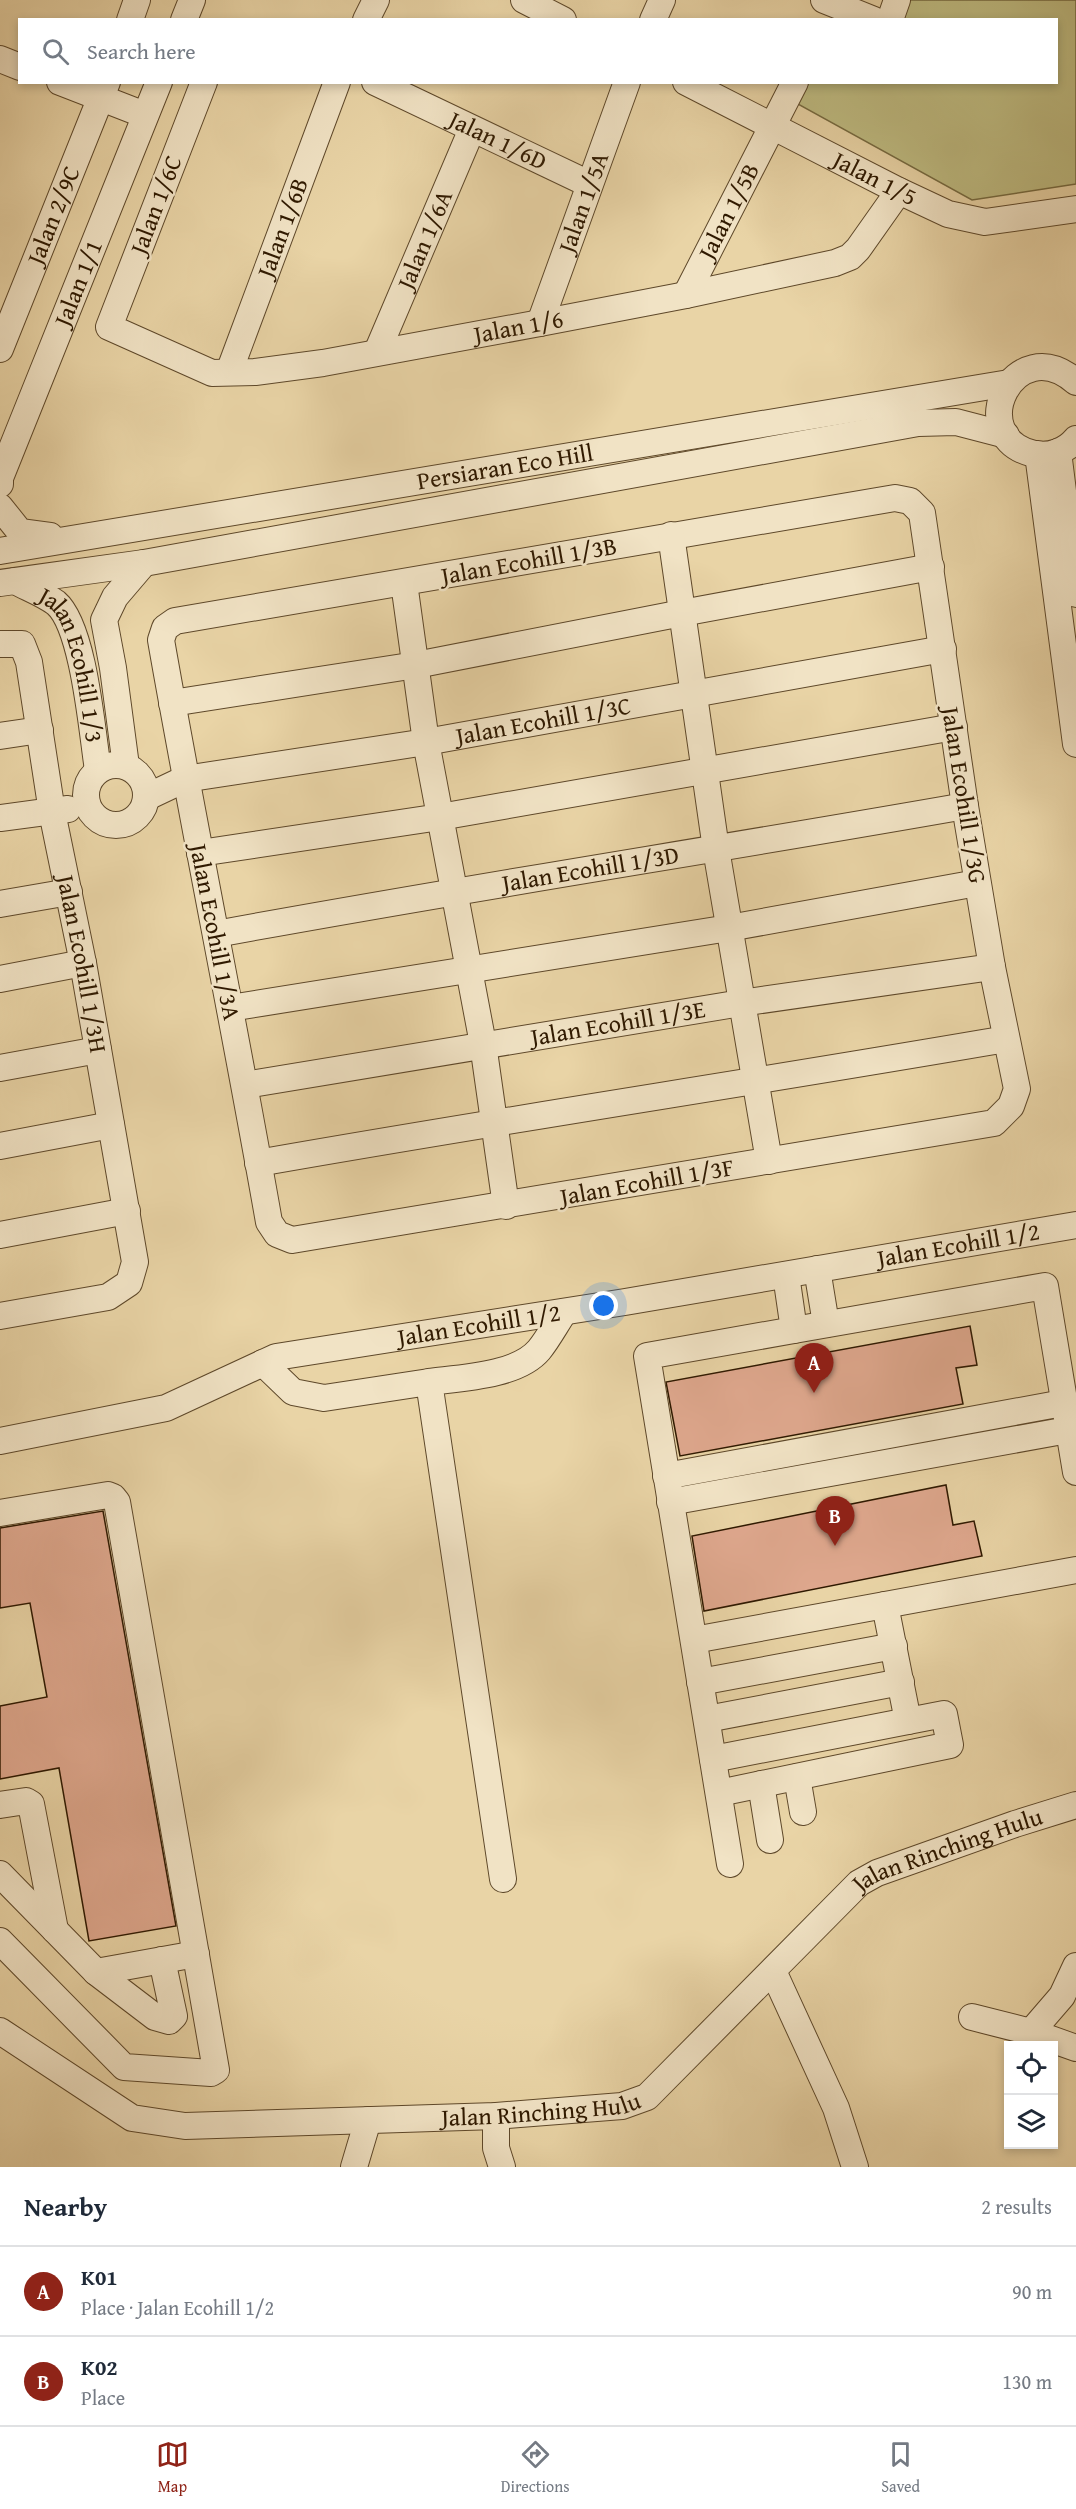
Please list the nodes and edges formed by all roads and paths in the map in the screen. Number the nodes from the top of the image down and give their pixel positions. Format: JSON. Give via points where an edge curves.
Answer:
{"nodes":[{"id":1,"x":137,"y":0,"type":"edge"},
{"id":2,"x":192,"y":0,"type":"edge"},
{"id":3,"x":376,"y":0,"type":"edge"},
{"id":4,"x":524,"y":0,"type":"edge"},
{"id":5,"x":662,"y":0,"type":"edge"},
{"id":6,"x":897,"y":0,"type":"edge"},
{"id":7,"x":829,"y":8,"type":"edge"},
{"id":8,"x":131,"y":18,"type":"edge"},
{"id":9,"x":185,"y":18,"type":"edge"},
{"id":10,"x":367,"y":18,"type":"edge"},
{"id":11,"x":558,"y":18,"type":"edge"},
{"id":12,"x":654,"y":18,"type":"edge"},
{"id":13,"x":866,"y":18,"type":"edge"},
{"id":14,"x":891,"y":18,"type":"edge"},
{"id":15,"x":0,"y":59,"type":"edge"},
{"id":16,"x":18,"y":66,"type":"edge"},
{"id":17,"x":71,"y":84,"type":"edge"},
{"id":18,"x":158,"y":84,"type":"edge"},
{"id":19,"x":203,"y":84,"type":"edge"},
{"id":20,"x":336,"y":84,"type":"edge"},
{"id":21,"x":379,"y":84,"type":"edge"},
{"id":22,"x":626,"y":84,"type":"edge"},
{"id":23,"x":690,"y":84,"type":"edge"},
{"id":24,"x":794,"y":84,"type":"edge"},
{"id":25,"x":104,"y":90,"type":"edge"},
{"id":26,"x":145,"y":115,"type":"junction"},
{"id":27,"x":772,"y":126,"type":"junction"},
{"id":28,"x":472,"y":129,"type":"junction"},
{"id":29,"x":589,"y":184,"type":"junction"},
{"id":30,"x":899,"y":191,"type":"junction"},
{"id":31,"x":1076,"y":209,"type":"edge"},
{"id":32,"x":686,"y":295,"type":"junction"},
{"id":33,"x":540,"y":323,"type":"junction"},
{"id":34,"x":109,"y":327,"type":"joint"},
{"id":35,"x":0,"y":349,"type":"edge"},
{"id":36,"x":377,"y":352,"type":"junction"},
{"id":37,"x":229,"y":372,"type":"junction"},
{"id":38,"x":1072,"y":376,"type":"edge"},
{"id":39,"x":1009,"y":383,"type":"junction"},
{"id":40,"x":1006,"y":435,"type":"junction"},
{"id":41,"x":1057,"y":448,"type":"edge"},
{"id":42,"x":0,"y":478,"type":"edge"},
{"id":43,"x":0,"y":484,"type":"edge"},
{"id":44,"x":895,"y":498,"type":"joint"},
{"id":45,"x":0,"y":507,"type":"edge"},
{"id":46,"x":671,"y":535,"type":"junction"},
{"id":47,"x":72,"y":538,"type":"junction"},
{"id":48,"x":0,"y":551,"type":"edge"},
{"id":49,"x":144,"y":563,"type":"junction"},
{"id":50,"x":931,"y":567,"type":"junction"},
{"id":51,"x":8,"y":582,"type":"edge"},
{"id":52,"x":404,"y":583,"type":"junction"},
{"id":53,"x":1076,"y":594,"type":"edge"},
{"id":54,"x":682,"y":612,"type":"junction"},
{"id":55,"x":165,"y":628,"type":"joint"},
{"id":56,"x":11,"y":644,"type":"edge"},
{"id":57,"x":943,"y":649,"type":"junction"},
{"id":58,"x":416,"y":665,"type":"junction"},
{"id":59,"x":694,"y":696,"type":"junction"},
{"id":60,"x":172,"y":703,"type":"junction"},
{"id":61,"x":954,"y":727,"type":"junction"},
{"id":62,"x":40,"y":730,"type":"junction"},
{"id":63,"x":0,"y":736,"type":"edge"},
{"id":64,"x":426,"y":742,"type":"junction"},
{"id":65,"x":1076,"y":744,"type":"edge"},
{"id":66,"x":126,"y":766,"type":"junction"},
{"id":67,"x":98,"y":770,"type":"junction"},
{"id":68,"x":705,"y":770,"type":"junction"},
{"id":69,"x":185,"y":779,"type":"junction"},
{"id":70,"x":147,"y":797,"type":"junction"},
{"id":71,"x":87,"y":805,"type":"junction"},
{"id":72,"x":965,"y":806,"type":"junction"},
{"id":73,"x":52,"y":812,"type":"junction"},
{"id":74,"x":440,"y":817,"type":"junction"},
{"id":75,"x":0,"y":818,"type":"edge"},
{"id":76,"x":716,"y":849,"type":"junction"},
{"id":77,"x":200,"y":853,"type":"junction"},
{"id":78,"x":977,"y":883,"type":"junction"},
{"id":79,"x":453,"y":891,"type":"junction"},
{"id":80,"x":69,"y":892,"type":"junction"},
{"id":81,"x":0,"y":904,"type":"edge"},
{"id":82,"x":729,"y":928,"type":"junction"},
{"id":83,"x":216,"y":934,"type":"junction"},
{"id":84,"x":83,"y":963,"type":"junction"},
{"id":85,"x":992,"y":967,"type":"junction"},
{"id":86,"x":469,"y":969,"type":"junction"},
{"id":87,"x":0,"y":979,"type":"edge"},
{"id":88,"x":741,"y":1003,"type":"junction"},
{"id":89,"x":230,"y":1008,"type":"junction"},
{"id":90,"x":1006,"y":1039,"type":"junction"},
{"id":91,"x":483,"y":1044,"type":"junction"},
{"id":92,"x":98,"y":1050,"type":"junction"},
{"id":93,"x":0,"y":1068,"type":"edge"},
{"id":94,"x":755,"y":1082,"type":"junction"},
{"id":95,"x":245,"y":1085,"type":"junction"},
{"id":96,"x":1011,"y":1106,"type":"joint"},
{"id":97,"x":494,"y":1122,"type":"junction"},
{"id":98,"x":111,"y":1125,"type":"junction"},
{"id":99,"x":0,"y":1146,"type":"edge"},
{"id":100,"x":769,"y":1161,"type":"junction"},
{"id":101,"x":258,"y":1163,"type":"junction"},
{"id":102,"x":507,"y":1206,"type":"junction"},
{"id":103,"x":127,"y":1211,"type":"junction"},
{"id":104,"x":1075,"y":1228,"type":"edge"},
{"id":105,"x":277,"y":1234,"type":"joint"},
{"id":106,"x":0,"y":1235,"type":"edge"},
{"id":107,"x":817,"y":1269,"type":"junction"},
{"id":108,"x":786,"y":1275,"type":"junction"},
{"id":109,"x":564,"y":1312,"type":"junction"},
{"id":110,"x":0,"y":1316,"type":"edge"},
{"id":111,"x":826,"y":1324,"type":"junction"},
{"id":112,"x":794,"y":1330,"type":"junction"},
{"id":113,"x":263,"y":1363,"type":"junction"},
{"id":114,"x":429,"y":1382,"type":"junction"},
{"id":115,"x":1063,"y":1403,"type":"junction"},
{"id":116,"x":1068,"y":1430,"type":"junction"},
{"id":117,"x":0,"y":1441,"type":"edge"},
{"id":118,"x":1076,"y":1472,"type":"edge"},
{"id":119,"x":666,"y":1476,"type":"junction"},
{"id":120,"x":670,"y":1502,"type":"junction"},
{"id":121,"x":0,"y":1513,"type":"edge"},
{"id":122,"x":1076,"y":1570,"type":"edge"},
{"id":123,"x":885,"y":1605,"type":"junction"},
{"id":124,"x":694,"y":1640,"type":"junction"},
{"id":125,"x":894,"y":1646,"type":"junction"},
{"id":126,"x":700,"y":1682,"type":"junction"},
{"id":127,"x":901,"y":1682,"type":"junction"},
{"id":128,"x":707,"y":1719,"type":"junction"},
{"id":129,"x":908,"y":1721,"type":"junction"},
{"id":130,"x":713,"y":1760,"type":"junction"},
{"id":131,"x":797,"y":1777,"type":"junction"},
{"id":132,"x":761,"y":1784,"type":"junction"},
{"id":133,"x":719,"y":1793,"type":"junction"},
{"id":134,"x":0,"y":1805,"type":"edge"},
{"id":135,"x":1076,"y":1805,"type":"edge"},
{"id":136,"x":802,"y":1812,"type":"dead end"},
{"id":137,"x":771,"y":1840,"type":"dead end"},
{"id":138,"x":730,"y":1864,"type":"dead end"},
{"id":139,"x":0,"y":1874,"type":"edge"},
{"id":140,"x":503,"y":1879,"type":"dead end"},
{"id":141,"x":55,"y":1930,"type":"junction"},
{"id":142,"x":0,"y":1941,"type":"edge"},
{"id":143,"x":196,"y":1954,"type":"junction"},
{"id":144,"x":162,"y":1960,"type":"junction"},
{"id":145,"x":1076,"y":1966,"type":"edge"},
{"id":146,"x":773,"y":1971,"type":"junction"},
{"id":147,"x":96,"y":1972,"type":"junction"},
{"id":148,"x":972,"y":2017,"type":"dead end"},
{"id":149,"x":0,"y":2031,"type":"edge"},
{"id":150,"x":1039,"y":2036,"type":"junction"},
{"id":151,"x":1076,"y":2048,"type":"edge"},
{"id":152,"x":496,"y":2116,"type":"junction"},
{"id":153,"x":368,"y":2120,"type":"junction"},
{"id":154,"x":354,"y":2167,"type":"edge"},
{"id":155,"x":502,"y":2167,"type":"edge"},
{"id":156,"x":855,"y":2167,"type":"edge"}],
"edges":[{"from":1,"to":8,"type":"street"},
{"from":2,"to":9,"type":"street"},
{"from":3,"to":10,"type":"street"},
{"from":4,"to":11,"type":"street"},
{"from":5,"to":12,"type":"street"},
{"from":6,"to":14,"type":"street"},
{"from":7,"to":13,"type":"street"},
{"from":15,"to":16,"type":"street"},
{"from":17,"to":25,"type":"street"},
{"from":18,"to":26,"type":"street","name":"Jalan 1/1"},
{"from":19,"to":34,"type":"street","name":"Jalan 1/6C"},
{"from":20,"to":37,"type":"street","name":"Jalan 1/6B"},
{"from":21,"to":28,"type":"street","name":"Jalan 1/6D"},
{"from":22,"to":29,"type":"street","name":"Jalan 1/5A"},
{"from":23,"to":27,"type":"street","name":"Jalan 1/5"},
{"from":24,"to":27,"type":"street","name":"Jalan 1/5B"},
{"from":25,"to":26,"type":"street"},
{"from":25,"to":35,"type":"street","name":"Jalan 2/9C"},
{"from":26,"to":42,"type":"street","name":"Jalan 1/1"},
{"from":27,"to":30,"type":"street","name":"Jalan 1/5"},
{"from":27,"to":32,"type":"street","name":"Jalan 1/5B"},
{"from":28,"to":29,"type":"street","name":"Jalan 1/6D"},
{"from":28,"to":36,"type":"street","name":"Jalan 1/6A"},
{"from":29,"to":33,"type":"street","name":"Jalan 1/5A"},
{"from":30,"to":31,"type":"street","name":"Jalan 1/5","via":[[948,214],[985,222]]},
{"from":30,"to":32,"type":"street","name":"Jalan 1/6","via":[[850,257]]},
{"from":32,"to":33,"type":"street","name":"Jalan 1/6"},
{"from":33,"to":36,"type":"street","name":"Jalan 1/6"},
{"from":34,"to":37,"type":"street","name":"Jalan 1/6","via":[[213,373]]},
{"from":36,"to":37,"type":"street","name":"Jalan 1/6","via":[[300,366]]},
{"from":38,"to":39,"type":"street","name":"Persiaran Eco Hill","via":[[1042,367],[1029,369]]},
{"from":39,"to":40,"type":"street","via":[[999,409]]},
{"from":39,"to":47,"type":"street","name":"Persiaran Eco Hill"},
{"from":40,"to":41,"type":"street","via":[[1020,448]]},
{"from":40,"to":49,"type":"street","via":[[956,422],[918,423]]},
{"from":41,"to":53,"type":"street"},
{"from":41,"to":65,"type":"street"},
{"from":42,"to":43,"type":"street","name":"Jalan 1/1"},
{"from":44,"to":46,"type":"street","name":"Jalan Ecohill 1/3B"},
{"from":44,"to":50,"type":"street","name":"Jalan Ecohill 1/3G","via":[[910,501],[922,513]]},
{"from":45,"to":47,"type":"street","via":[[20,532]]},
{"from":46,"to":52,"type":"street","name":"Jalan Ecohill 1/3B"},
{"from":46,"to":54,"type":"street"},
{"from":47,"to":48,"type":"street","name":"Persiaran Eco Hill"},
{"from":49,"to":51,"type":"street"},
{"from":49,"to":66,"type":"street","name":"Jalan Ecohill 1/3","via":[[115,597],[104,620]]},
{"from":50,"to":54,"type":"street"},
{"from":50,"to":57,"type":"street","name":"Jalan Ecohill 1/3G"},
{"from":51,"to":67,"type":"street","name":"Jalan Ecohill 1/3","via":[[57,604],[74,633]]},
{"from":52,"to":55,"type":"street","name":"Jalan Ecohill 1/3B","via":[[174,621]]},
{"from":52,"to":58,"type":"street"},
{"from":54,"to":58,"type":"street"},
{"from":54,"to":59,"type":"street"},
{"from":55,"to":60,"type":"street","name":"Jalan Ecohill 1/3A","via":[[161,640]]},
{"from":56,"to":62,"type":"street","name":"Jalan Ecohill 1/3H","via":[[29,662]]},
{"from":57,"to":59,"type":"street","name":"Jalan Ecohill 1/3C"},
{"from":57,"to":61,"type":"street","name":"Jalan Ecohill 1/3G"},
{"from":58,"to":60,"type":"street"},
{"from":58,"to":64,"type":"street"},
{"from":59,"to":64,"type":"street","name":"Jalan Ecohill 1/3C"},
{"from":59,"to":68,"type":"street"},
{"from":60,"to":69,"type":"street","name":"Jalan Ecohill 1/3A"},
{"from":61,"to":68,"type":"street"},
{"from":61,"to":72,"type":"street","name":"Jalan Ecohill 1/3G"},
{"from":62,"to":63,"type":"street"},
{"from":62,"to":73,"type":"street","name":"Jalan Ecohill 1/3H"},
{"from":64,"to":69,"type":"street","name":"Jalan Ecohill 1/3C"},
{"from":64,"to":74,"type":"street"},
{"from":66,"to":67,"type":"street","name":"Jalan Ecohill 1/3"},
{"from":66,"to":70,"type":"street","name":"Jalan Ecohill 1/3","via":[[142,778]]},
{"from":67,"to":71,"type":"street","name":"Jalan Ecohill 1/3","via":[[87,786]]},
{"from":68,"to":74,"type":"street"},
{"from":68,"to":76,"type":"street"},
{"from":69,"to":70,"type":"street","name":"Jalan Ecohill 1/3C"},
{"from":69,"to":77,"type":"street","name":"Jalan Ecohill 1/3A"},
{"from":70,"to":71,"type":"street","via":[[140,814],[125,824],[106,824]]},
{"from":71,"to":73,"type":"street"},
{"from":72,"to":76,"type":"street","name":"Jalan Ecohill 1/3D"},
{"from":72,"to":78,"type":"street","name":"Jalan Ecohill 1/3G"},
{"from":73,"to":75,"type":"street"},
{"from":73,"to":80,"type":"street","name":"Jalan Ecohill 1/3H"},
{"from":74,"to":77,"type":"street"},
{"from":74,"to":79,"type":"street"},
{"from":76,"to":79,"type":"street","name":"Jalan Ecohill 1/3D"},
{"from":76,"to":82,"type":"street"},
{"from":77,"to":83,"type":"street","name":"Jalan Ecohill 1/3A"},
{"from":78,"to":82,"type":"street"},
{"from":78,"to":85,"type":"street","name":"Jalan Ecohill 1/3G"},
{"from":79,"to":83,"type":"street","name":"Jalan Ecohill 1/3D"},
{"from":79,"to":86,"type":"street"},
{"from":80,"to":81,"type":"street"},
{"from":80,"to":84,"type":"street","name":"Jalan Ecohill 1/3H"},
{"from":82,"to":86,"type":"street"},
{"from":82,"to":88,"type":"street"},
{"from":83,"to":89,"type":"street","name":"Jalan Ecohill 1/3A"},
{"from":84,"to":87,"type":"street"},
{"from":84,"to":92,"type":"street","name":"Jalan Ecohill 1/3H"},
{"from":85,"to":88,"type":"street","name":"Jalan Ecohill 1/3E"},
{"from":85,"to":90,"type":"street","name":"Jalan Ecohill 1/3G"},
{"from":86,"to":89,"type":"street"},
{"from":86,"to":91,"type":"street"},
{"from":88,"to":91,"type":"street","name":"Jalan Ecohill 1/3E"},
{"from":88,"to":94,"type":"street"},
{"from":89,"to":95,"type":"street","name":"Jalan Ecohill 1/3A"},
{"from":90,"to":94,"type":"street"},
{"from":90,"to":96,"type":"street","name":"Jalan Ecohill 1/3G","via":[[1017,1089]]},
{"from":91,"to":95,"type":"street","name":"Jalan Ecohill 1/3E"},
{"from":91,"to":97,"type":"street"},
{"from":92,"to":93,"type":"street"},
{"from":92,"to":98,"type":"street","name":"Jalan Ecohill 1/3H"},
{"from":94,"to":97,"type":"street"},
{"from":94,"to":100,"type":"street"},
{"from":95,"to":101,"type":"street","name":"Jalan Ecohill 1/3A"},
{"from":96,"to":100,"type":"street","name":"Jalan Ecohill 1/3F","via":[[994,1123]]},
{"from":97,"to":101,"type":"street"},
{"from":97,"to":102,"type":"street"},
{"from":98,"to":99,"type":"street"},
{"from":98,"to":103,"type":"street","name":"Jalan Ecohill 1/3H"},
{"from":100,"to":102,"type":"street","name":"Jalan Ecohill 1/3F"},
{"from":101,"to":105,"type":"street","name":"Jalan Ecohill 1/3A","via":[[269,1222]]},
{"from":102,"to":105,"type":"street","name":"Jalan Ecohill 1/3F","via":[[292,1240]]},
{"from":103,"to":106,"type":"street"},
{"from":103,"to":110,"type":"street","name":"Jalan Ecohill 1/3H","via":[[135,1262],[129,1283],[108,1297]]},
{"from":104,"to":107,"type":"street","name":"Jalan Ecohill 1/2"},
{"from":107,"to":108,"type":"street","name":"Jalan Ecohill 1/2"},
{"from":107,"to":111,"type":"street"},
{"from":108,"to":109,"type":"street","name":"Jalan Ecohill 1/2"},
{"from":108,"to":112,"type":"street"},
{"from":109,"to":113,"type":"street","name":"Jalan Ecohill 1/2","via":[[276,1357]]},
{"from":109,"to":114,"type":"street","via":[[538,1352],[519,1365]]},
{"from":111,"to":112,"type":"street"},
{"from":111,"to":115,"type":"street","via":[[1045,1286]]},
{"from":112,"to":119,"type":"street","via":[[647,1356]]},
{"from":113,"to":114,"type":"street","via":[[292,1392],[324,1398]]},
{"from":113,"to":117,"type":"street","name":"Jalan Ecohill 1/2","via":[[166,1408]]},
{"from":114,"to":140,"type":"street"},
{"from":115,"to":116,"type":"street"},
{"from":115,"to":119,"type":"street"},
{"from":116,"to":118,"type":"street"},
{"from":116,"to":120,"type":"street"},
{"from":119,"to":120,"type":"street"},
{"from":120,"to":124,"type":"street"},
{"from":121,"to":143,"type":"street","via":[[108,1495],[117,1502]]},
{"from":122,"to":123,"type":"street"},
{"from":123,"to":124,"type":"street"},
{"from":123,"to":125,"type":"street"},
{"from":124,"to":126,"type":"street"},
{"from":125,"to":126,"type":"street"},
{"from":125,"to":127,"type":"street"},
{"from":126,"to":128,"type":"street"},
{"from":127,"to":128,"type":"street"},
{"from":127,"to":129,"type":"street"},
{"from":128,"to":130,"type":"street"},
{"from":129,"to":130,"type":"street"},
{"from":129,"to":131,"type":"street","via":[[944,1714],[950,1745]]},
{"from":130,"to":133,"type":"street"},
{"from":131,"to":132,"type":"street"},
{"from":131,"to":136,"type":"street"},
{"from":132,"to":133,"type":"street"},
{"from":132,"to":137,"type":"street"},
{"from":133,"to":138,"type":"street"},
{"from":134,"to":141,"type":"street","via":[[26,1801],[32,1804]]},
{"from":135,"to":146,"type":"street","name":"Jalan Rinching Hulu","via":[[877,1873],[859,1883]]},
{"from":139,"to":141,"type":"street"},
{"from":141,"to":147,"type":"street"},
{"from":142,"to":143,"type":"street","via":[[124,2067],[211,2073],[217,2063]]},
{"from":143,"to":144,"type":"street"},
{"from":144,"to":147,"type":"street"},
{"from":144,"to":147,"type":"street","via":[[174,2016],[169,2021],[155,2017]]},
{"from":145,"to":150,"type":"street"},
{"from":146,"to":152,"type":"street","name":"Jalan Rinching Hulu","via":[[647,2097],[622,2106]]},
{"from":146,"to":156,"type":"street","via":[[836,2108]]},
{"from":148,"to":150,"type":"street"},
{"from":149,"to":153,"type":"street","name":"Jalan Rinching Hulu","via":[[132,2118],[185,2126]]},
{"from":150,"to":151,"type":"street"},
{"from":152,"to":153,"type":"street","name":"Jalan Rinching Hulu"},
{"from":152,"to":155,"type":"street","via":[[496,2148]]},
{"from":153,"to":154,"type":"street"}]}
